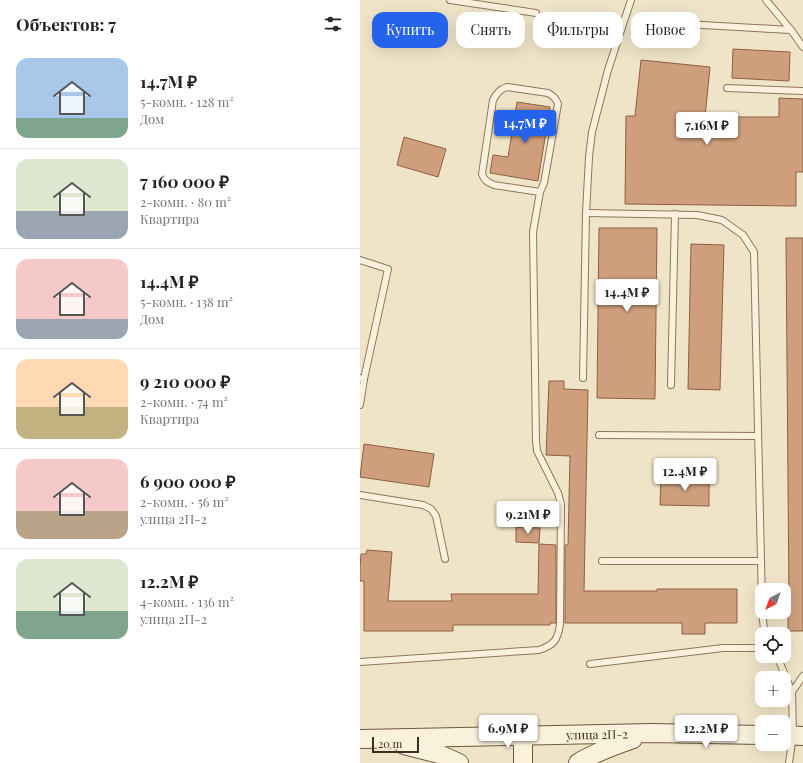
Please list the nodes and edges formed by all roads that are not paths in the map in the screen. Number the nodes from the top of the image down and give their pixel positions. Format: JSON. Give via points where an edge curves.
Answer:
{"nodes":[{"id":1,"x":450,"y":0,"type":"edge"},
{"id":2,"x":631,"y":0,"type":"edge"},
{"id":3,"x":766,"y":0,"type":"edge"},
{"id":4,"x":533,"y":13,"type":"edge"},
{"id":5,"x":700,"y":25,"type":"edge"},
{"id":6,"x":791,"y":30,"type":"junction"},
{"id":7,"x":803,"y":47,"type":"edge"},
{"id":8,"x":727,"y":88,"type":"dead end"},
{"id":9,"x":803,"y":91,"type":"edge"},
{"id":10,"x":540,"y":192,"type":"junction"},
{"id":11,"x":586,"y":213,"type":"junction"},
{"id":12,"x":675,"y":214,"type":"junction"},
{"id":13,"x":360,"y":260,"type":"edge"},
{"id":14,"x":583,"y":378,"type":"dead end"},
{"id":15,"x":362,"y":379,"type":"edge"},
{"id":16,"x":671,"y":385,"type":"dead end"},
{"id":17,"x":360,"y":405,"type":"edge"},
{"id":18,"x":599,"y":435,"type":"dead end"},
{"id":19,"x":758,"y":436,"type":"junction"},
{"id":20,"x":360,"y":494,"type":"edge"},
{"id":21,"x":445,"y":559,"type":"dead end"},
{"id":22,"x":602,"y":561,"type":"dead end"},
{"id":23,"x":761,"y":561,"type":"junction"},
{"id":24,"x":762,"y":583,"type":"edge"},
{"id":25,"x":755,"y":648,"type":"edge"},
{"id":26,"x":360,"y":662,"type":"edge"},
{"id":27,"x":780,"y":663,"type":"edge"},
{"id":28,"x":590,"y":664,"type":"dead end"},
{"id":29,"x":803,"y":676,"type":"edge"},
{"id":30,"x":792,"y":692,"type":"junction"},
{"id":31,"x":651,"y":734,"type":"junction"},
{"id":32,"x":755,"y":735,"type":"edge"},
{"id":33,"x":793,"y":735,"type":"edge"},
{"id":34,"x":523,"y":736,"type":"junction"},
{"id":35,"x":360,"y":739,"type":"edge"},
{"id":36,"x":380,"y":739,"type":"junction"},
{"id":37,"x":459,"y":763,"type":"edge"},
{"id":38,"x":523,"y":763,"type":"edge"},
{"id":39,"x":578,"y":763,"type":"edge"},
{"id":40,"x":788,"y":763,"type":"edge"}],
"edges":[{"from":1,"to":4,"type":"lane"},
{"from":2,"to":11,"type":"lane","via":[[608,70],[592,132]]},
{"from":3,"to":6,"type":"lane"},
{"from":5,"to":6,"type":"lane"},
{"from":6,"to":7,"type":"lane"},
{"from":8,"to":9,"type":"lane"},
{"from":10,"to":10,"type":"lane","via":[[544,183],[558,104],[553,95],[548,93],[502,88],[493,100],[482,174],[488,183],[494,185]]},
{"from":10,"to":26,"type":"lane","via":[[533,232],[536,440],[537,451],[561,504],[559,633],[551,645],[539,650]]},
{"from":11,"to":12,"type":"lane"},
{"from":11,"to":14,"type":"lane"},
{"from":12,"to":16,"type":"lane"},
{"from":12,"to":19,"type":"lane","via":[[722,220],[743,235],[754,252]]},
{"from":13,"to":15,"type":"lane","via":[[388,269]]},
{"from":15,"to":17,"type":"lane"},
{"from":18,"to":19,"type":"lane"},
{"from":19,"to":23,"type":"lane"},
{"from":20,"to":21,"type":"lane","via":[[423,505],[431,509],[436,516]]},
{"from":22,"to":23,"type":"lane"},
{"from":23,"to":24,"type":"lane"},
{"from":25,"to":28,"type":"lane","via":[[723,648]]},
{"from":27,"to":30,"type":"lane"},
{"from":29,"to":30,"type":"lane"},
{"from":30,"to":33,"type":"lane"},
{"from":31,"to":32,"type":"main road","name":"улица 2П-2"},
{"from":31,"to":34,"type":"main road","name":"улица 2П-2"},
{"from":31,"to":39,"type":"main road","via":[[604,749]]},
{"from":33,"to":40,"type":"lane"},
{"from":34,"to":36,"type":"main road","name":"улица 2П-2"},
{"from":34,"to":38,"type":"main road"},
{"from":35,"to":36,"type":"main road","name":"улица 2П-2"},
{"from":36,"to":37,"type":"main road","via":[[439,754]]}]}
